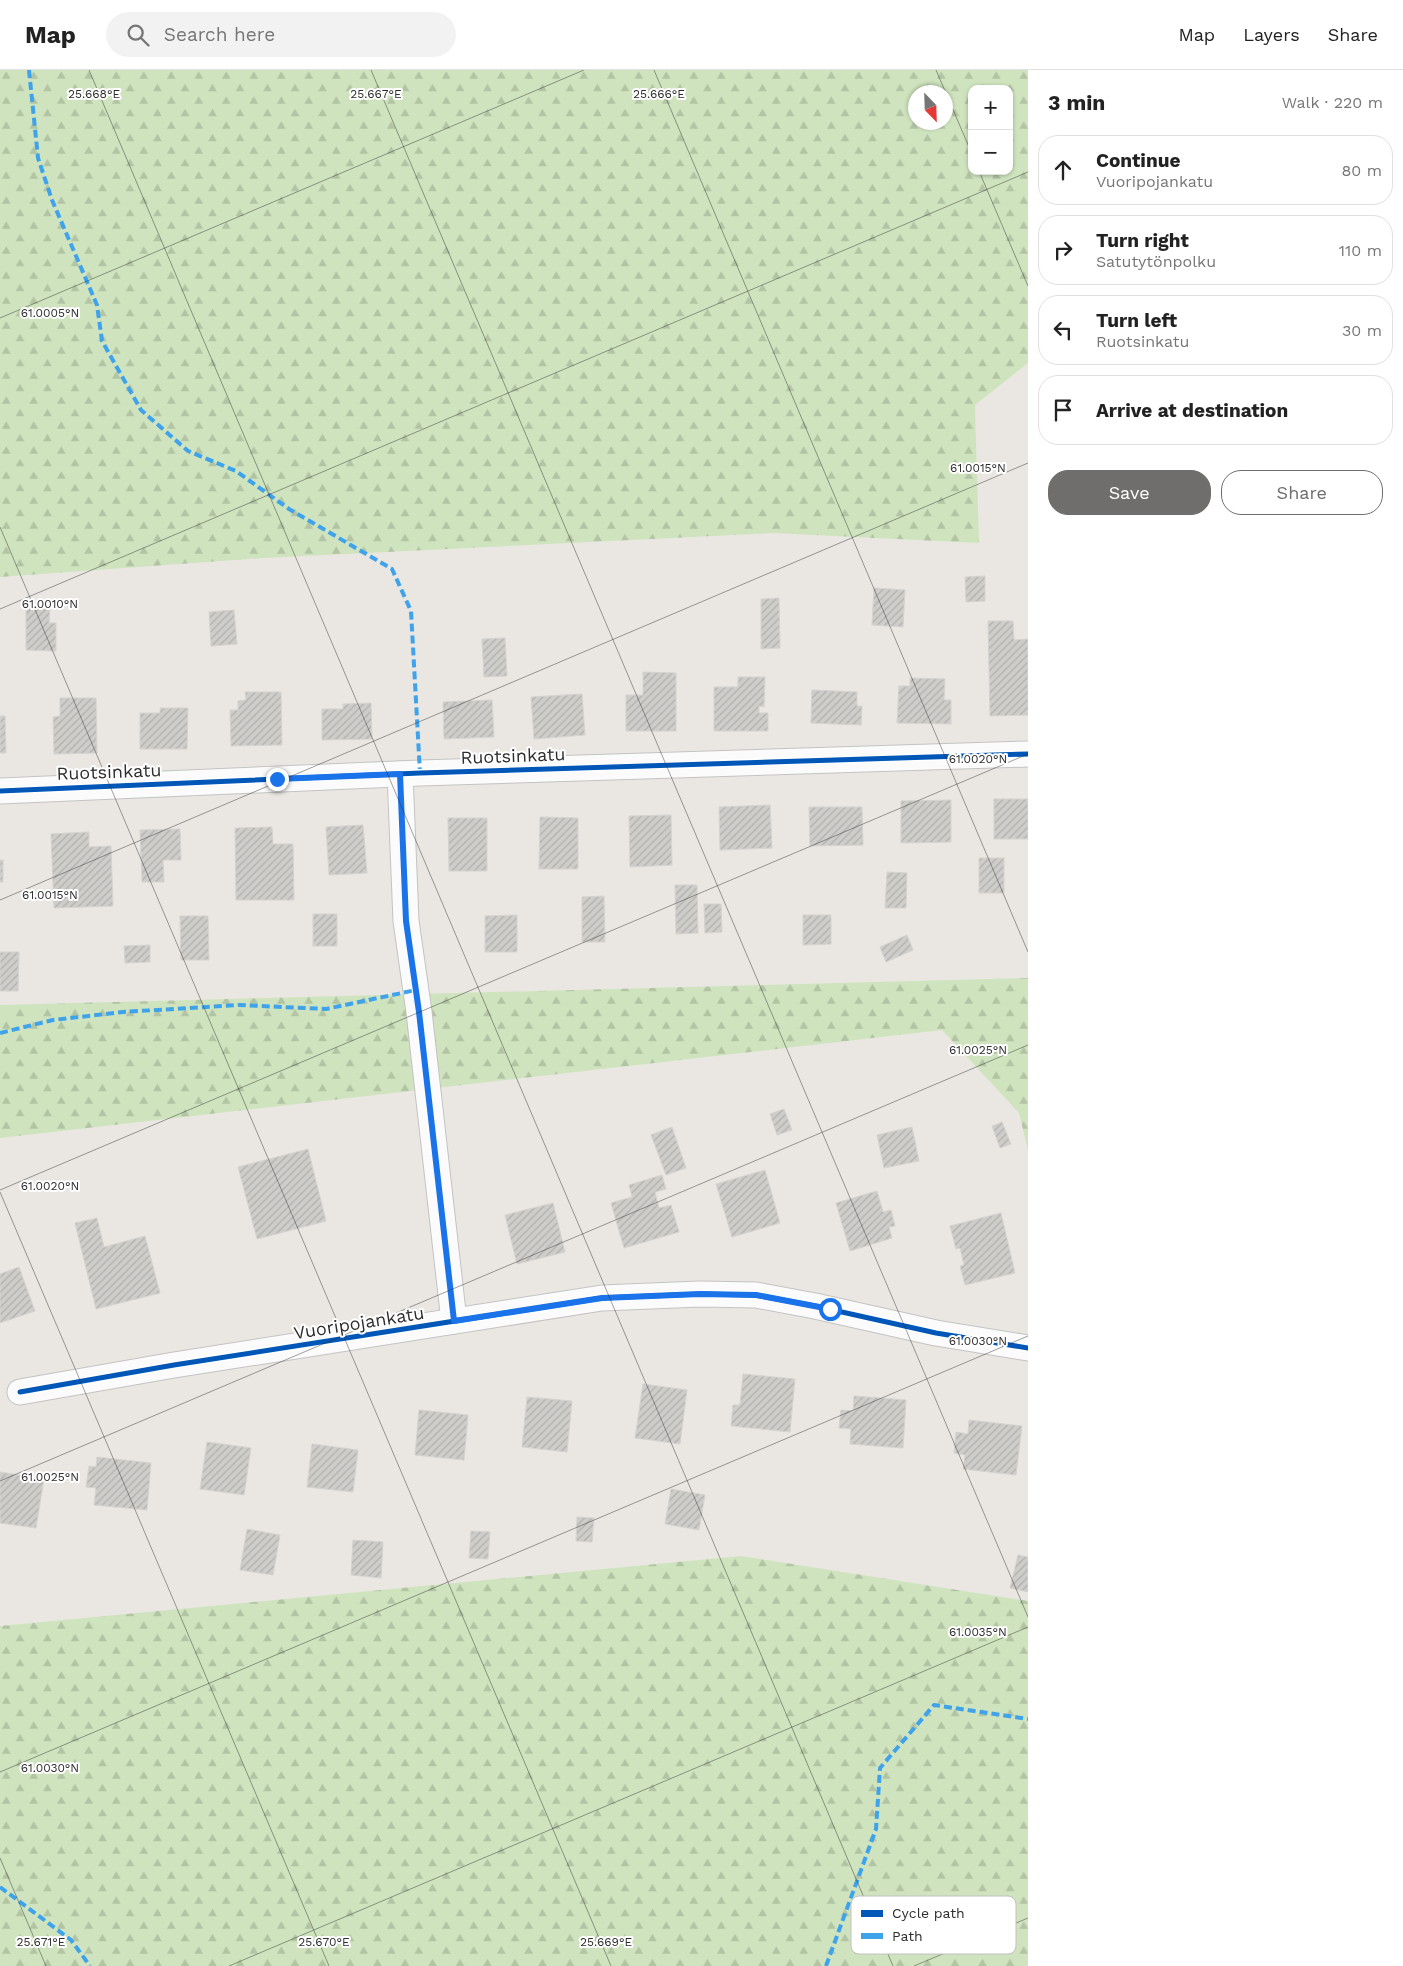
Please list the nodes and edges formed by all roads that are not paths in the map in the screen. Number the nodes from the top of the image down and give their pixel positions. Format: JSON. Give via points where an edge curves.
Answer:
{"nodes":[{"id":1,"x":1028,"y":754,"type":"edge"},
{"id":2,"x":400,"y":774,"type":"junction"},
{"id":3,"x":0,"y":791,"type":"edge"},
{"id":4,"x":454,"y":1321,"type":"junction"},
{"id":5,"x":1028,"y":1348,"type":"edge"},
{"id":6,"x":20,"y":1392,"type":"dead end"}],
"edges":[{"from":1,"to":2,"type":"street","name":"Ruotsinkatu"},
{"from":2,"to":3,"type":"street","name":"Ruotsinkatu"},
{"from":2,"to":4,"type":"street","via":[[406,921]]},
{"from":4,"to":5,"type":"street","name":"Vuoripojankatu","via":[[602,1298],[756,1295]]},
{"from":4,"to":6,"type":"street","name":"Vuoripojankatu"}]}
